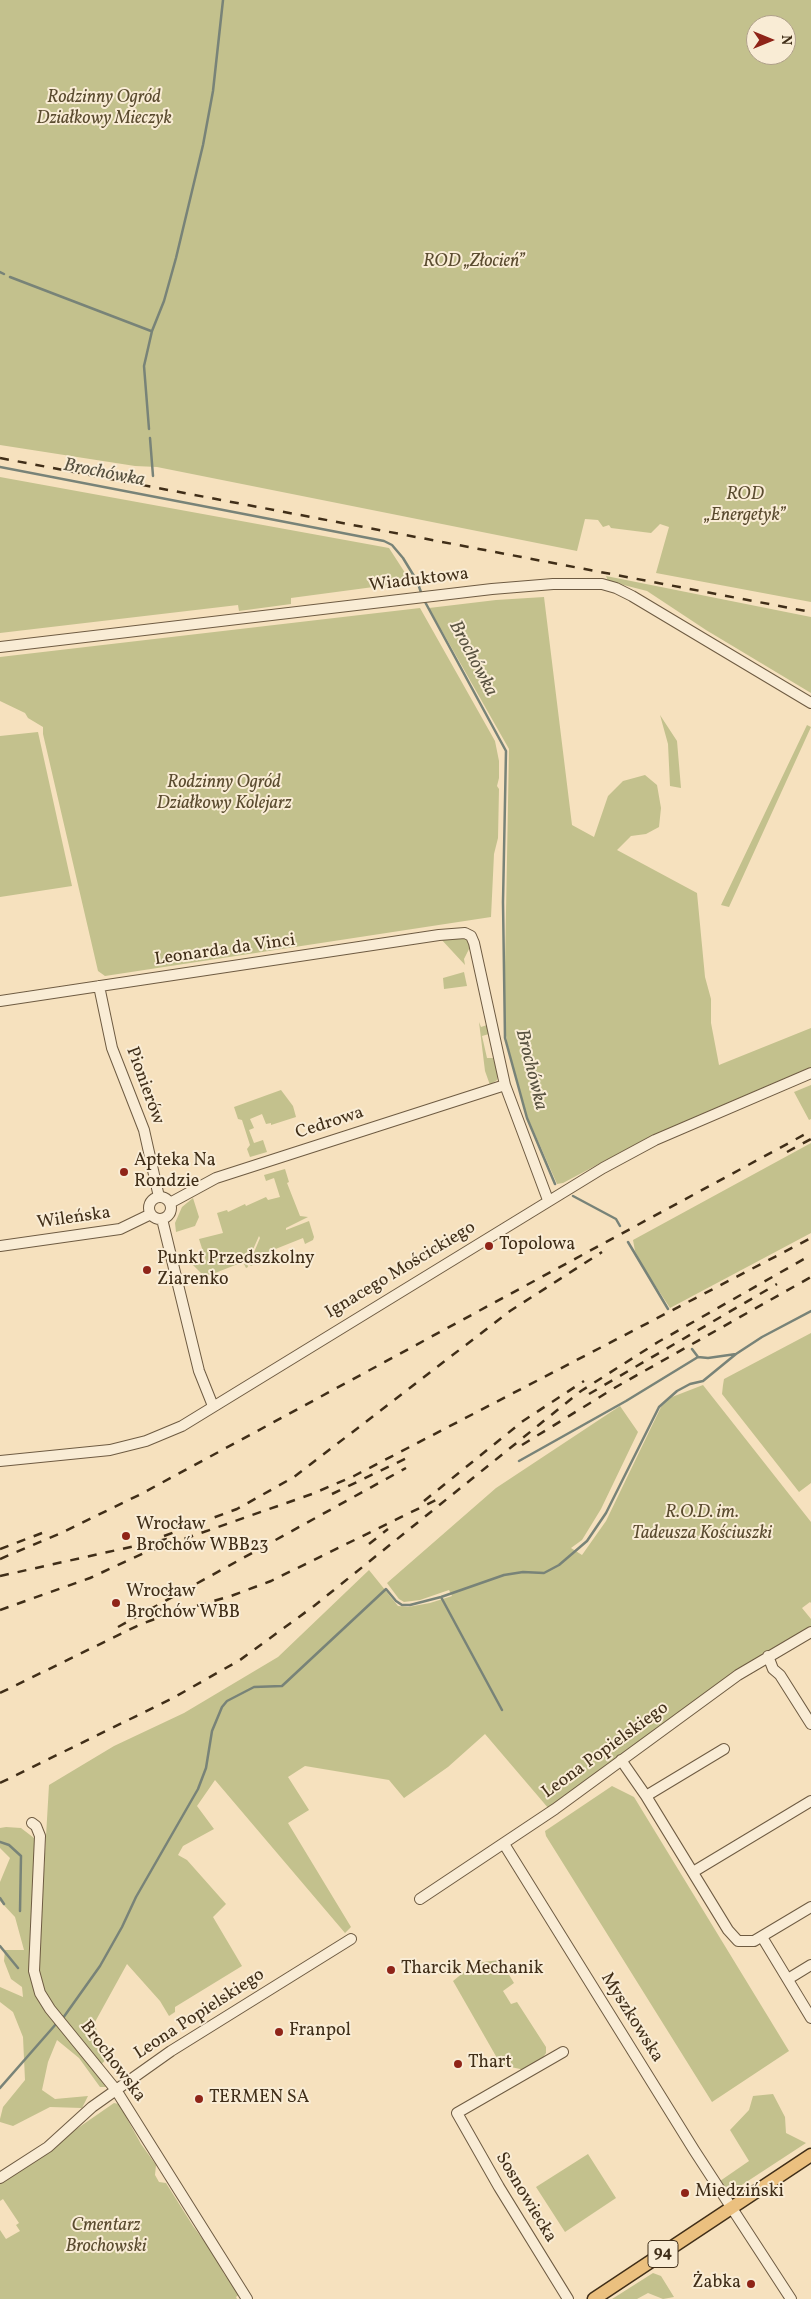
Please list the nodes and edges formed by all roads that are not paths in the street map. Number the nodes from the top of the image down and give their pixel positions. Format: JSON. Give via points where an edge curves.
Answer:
{"nodes":[{"id":1,"x":0,"y":647,"type":"edge"},
{"id":2,"x":811,"y":703,"type":"edge"},
{"id":3,"x":99,"y":986,"type":"junction"},
{"id":4,"x":0,"y":1001,"type":"edge"},
{"id":5,"x":811,"y":1074,"type":"edge"},
{"id":6,"x":504,"y":1084,"type":"junction"},
{"id":7,"x":159,"y":1198,"type":"junction"},
{"id":8,"x":548,"y":1200,"type":"junction"},
{"id":9,"x":170,"y":1204,"type":"junction"},
{"id":10,"x":151,"y":1214,"type":"junction"},
{"id":11,"x":162,"y":1219,"type":"junction"},
{"id":12,"x":0,"y":1246,"type":"edge"},
{"id":13,"x":213,"y":1406,"type":"junction"},
{"id":14,"x":0,"y":1462,"type":"edge"},
{"id":15,"x":811,"y":1632,"type":"edge"},
{"id":16,"x":768,"y":1656,"type":"junction"},
{"id":17,"x":811,"y":1724,"type":"edge"},
{"id":18,"x":724,"y":1749,"type":"dead end"},
{"id":19,"x":620,"y":1760,"type":"junction"},
{"id":20,"x":646,"y":1796,"type":"junction"},
{"id":21,"x":811,"y":1800,"type":"edge"},
{"id":22,"x":32,"y":1823,"type":"dead end"},
{"id":23,"x":504,"y":1844,"type":"junction"},
{"id":24,"x":693,"y":1872,"type":"junction"},
{"id":25,"x":420,"y":1899,"type":"dead end"},
{"id":26,"x":811,"y":1907,"type":"edge"},
{"id":27,"x":762,"y":1937,"type":"junction"},
{"id":28,"x":351,"y":1939,"type":"dead end"},
{"id":29,"x":811,"y":1965,"type":"edge"},
{"id":30,"x":788,"y":1979,"type":"junction"},
{"id":31,"x":811,"y":2018,"type":"edge"},
{"id":32,"x":563,"y":2052,"type":"dead end"},
{"id":33,"x":116,"y":2090,"type":"junction"},
{"id":34,"x":811,"y":2155,"type":"edge"},
{"id":35,"x":0,"y":2178,"type":"edge"},
{"id":36,"x":731,"y":2208,"type":"junction"},
{"id":37,"x":247,"y":2299,"type":"edge"},
{"id":38,"x":568,"y":2299,"type":"edge"},
{"id":39,"x":594,"y":2299,"type":"edge"},
{"id":40,"x":791,"y":2299,"type":"edge"}],
"edges":[{"from":1,"to":2,"type":"street","name":"Wiaduktowa","via":[[422,596],[553,584],[602,584],[616,588]]},
{"from":3,"to":4,"type":"street","name":"Leonarda da Vinci"},
{"from":3,"to":6,"type":"street","name":"Leonarda da Vinci","via":[[455,933],[468,934],[474,943]]},
{"from":3,"to":7,"type":"street","name":"Pionierów","via":[[112,1048],[144,1130]]},
{"from":5,"to":8,"type":"street","name":"Ignacego Mościckiego","via":[[655,1140]]},
{"from":6,"to":8,"type":"street"},
{"from":6,"to":9,"type":"street","name":"Cedrowa","via":[[216,1178]]},
{"from":7,"to":9,"type":"street"},
{"from":7,"to":10,"type":"street","via":[[151,1203]]},
{"from":8,"to":13,"type":"street","name":"Ignacego Mościckiego"},
{"from":9,"to":11,"type":"street","via":[[170,1212]]},
{"from":10,"to":11,"type":"street"},
{"from":10,"to":12,"type":"street","name":"Wileńska","via":[[120,1229]]},
{"from":11,"to":13,"type":"street","via":[[199,1371]]},
{"from":13,"to":14,"type":"street","name":"Ignacego Mościckiego","via":[[182,1426],[146,1441],[110,1450]]},
{"from":15,"to":16,"type":"street","name":"Leona Popielskiego"},
{"from":16,"to":17,"type":"street","via":[[773,1669]]},
{"from":16,"to":19,"type":"street","name":"Leona Popielskiego"},
{"from":18,"to":20,"type":"street"},
{"from":19,"to":20,"type":"street"},
{"from":19,"to":23,"type":"street","name":"Leona Popielskiego"},
{"from":20,"to":24,"type":"street"},
{"from":21,"to":24,"type":"street"},
{"from":22,"to":33,"type":"street","name":"Brochowska","via":[[40,1836],[34,1964],[40,1993]]},
{"from":23,"to":25,"type":"street","name":"Leona Popielskiego"},
{"from":23,"to":36,"type":"street","name":"Myszkowska"},
{"from":24,"to":27,"type":"street","via":[[738,1941],[754,1941]]},
{"from":26,"to":27,"type":"street"},
{"from":27,"to":30,"type":"street"},
{"from":28,"to":33,"type":"street","name":"Leona Popielskiego","via":[[218,2021]]},
{"from":29,"to":30,"type":"street"},
{"from":30,"to":31,"type":"street"},
{"from":32,"to":38,"type":"street","name":"Sosnowiecka","via":[[457,2113]]},
{"from":33,"to":35,"type":"street","name":"Leona Popielskiego","via":[[48,2147]]},
{"from":33,"to":37,"type":"street","name":"Brochowska"},
{"from":34,"to":36,"type":"main road","number":"94"},
{"from":36,"to":39,"type":"main road","number":"94"},
{"from":36,"to":40,"type":"street","name":"Myszkowska"}]}
